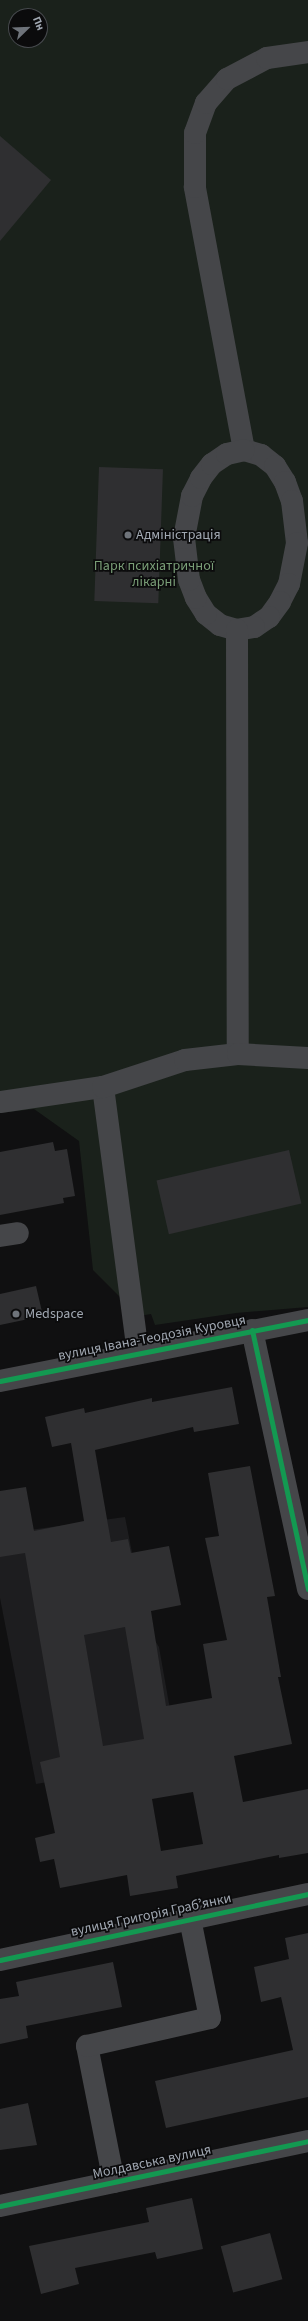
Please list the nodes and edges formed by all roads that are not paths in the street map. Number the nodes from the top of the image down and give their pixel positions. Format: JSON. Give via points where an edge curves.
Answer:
{"nodes":[{"id":1,"x":308,"y":52,"type":"edge"},
{"id":2,"x":244,"y":450,"type":"junction"},
{"id":3,"x":237,"y":630,"type":"junction"},
{"id":4,"x":238,"y":1054,"type":"junction"},
{"id":5,"x":308,"y":1058,"type":"edge"},
{"id":6,"x":103,"y":1087,"type":"junction"},
{"id":7,"x":0,"y":1102,"type":"edge"},
{"id":8,"x":308,"y":1320,"type":"edge"},
{"id":9,"x":252,"y":1330,"type":"junction"},
{"id":10,"x":138,"y":1353,"type":"junction"},
{"id":11,"x":0,"y":1380,"type":"edge"},
{"id":12,"x":308,"y":1589,"type":"edge"},
{"id":13,"x":308,"y":1894,"type":"edge"},
{"id":14,"x":190,"y":1919,"type":"junction"},
{"id":15,"x":0,"y":1960,"type":"edge"},
{"id":16,"x":308,"y":2141,"type":"edge"},
{"id":17,"x":114,"y":2182,"type":"junction"},
{"id":18,"x":0,"y":2206,"type":"edge"}],
"edges":[{"from":1,"to":2,"type":"street","via":[[267,58],[227,79],[206,103],[195,133],[195,186]]},
{"from":2,"to":3,"type":"street","via":[[227,454],[212,464],[201,478],[192,496],[184,538],[189,580],[196,598],[206,614],[220,625]]},
{"from":2,"to":3,"type":"street","via":[[261,455],[275,466],[285,482],[292,501],[297,543],[289,584],[280,602],[269,617],[254,627]]},
{"from":3,"to":4,"type":"street"},
{"from":4,"to":5,"type":"street"},
{"from":4,"to":6,"type":"street","via":[[185,1060]]},
{"from":6,"to":7,"type":"street"},
{"from":6,"to":10,"type":"street"},
{"from":8,"to":9,"type":"street","name":"вулиця Івана-Теодозія Куровця"},
{"from":9,"to":10,"type":"street","name":"вулиця Івана-Теодозія Куровця"},
{"from":9,"to":12,"type":"street"},
{"from":10,"to":11,"type":"street","name":"вулиця Івана-Теодозія Куровця"},
{"from":13,"to":14,"type":"street","name":"вулиця Григорія Грабʼянки"},
{"from":14,"to":15,"type":"street","name":"вулиця Григорія Грабʼянки"},
{"from":14,"to":17,"type":"street","via":[[210,2018],[87,2046]]},
{"from":16,"to":17,"type":"street","name":"Молдавська вулиця"},
{"from":17,"to":18,"type":"street","name":"Молдавська вулиця"}]}
